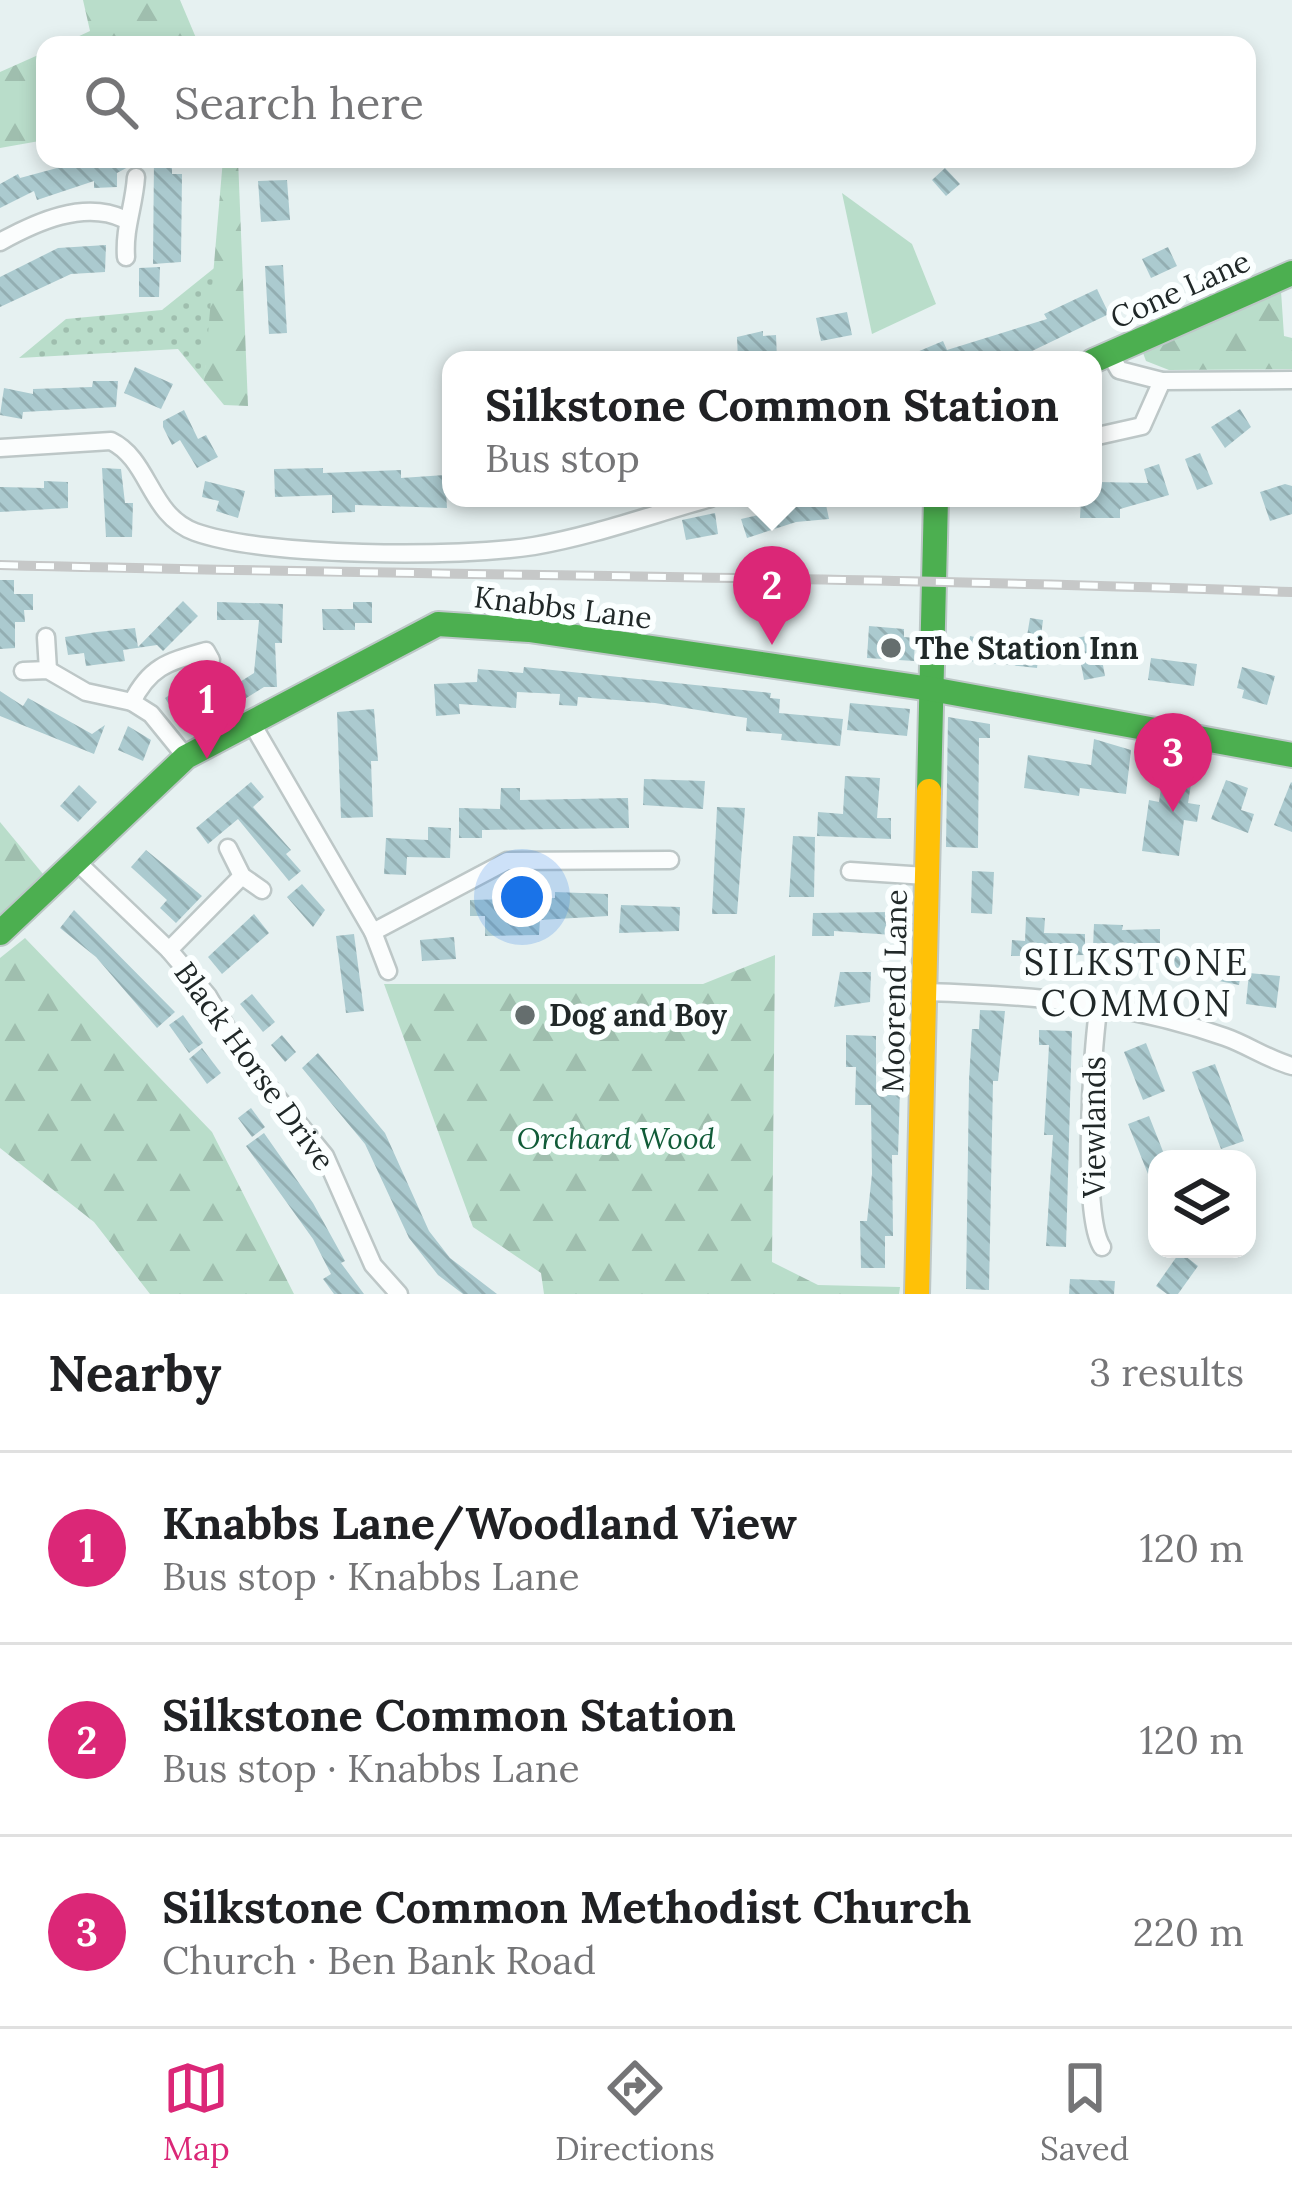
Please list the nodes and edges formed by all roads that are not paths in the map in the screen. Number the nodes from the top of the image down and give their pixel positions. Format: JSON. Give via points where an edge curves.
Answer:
{"nodes":[{"id":1,"x":136,"y":177,"type":"dead end"},
{"id":2,"x":124,"y":219,"type":"junction"},
{"id":3,"x":0,"y":242,"type":"edge"},
{"id":4,"x":126,"y":257,"type":"dead end"},
{"id":5,"x":1292,"y":273,"type":"edge"},
{"id":6,"x":1102,"y":357,"type":"edge"},
{"id":7,"x":1102,"y":358,"type":"edge"},
{"id":8,"x":1292,"y":380,"type":"edge"},
{"id":9,"x":1162,"y":381,"type":"junction"},
{"id":10,"x":1102,"y":435,"type":"edge"},
{"id":11,"x":0,"y":448,"type":"edge"},
{"id":12,"x":677,"y":507,"type":"edge"},
{"id":13,"x":936,"y":507,"type":"edge"},
{"id":14,"x":46,"y":637,"type":"dead end"},
{"id":15,"x":211,"y":660,"type":"dead end"},
{"id":16,"x":48,"y":670,"type":"junction"},
{"id":17,"x":22,"y":671,"type":"dead end"},
{"id":18,"x":931,"y":689,"type":"junction"},
{"id":19,"x":132,"y":702,"type":"junction"},
{"id":20,"x":251,"y":722,"type":"junction"},
{"id":21,"x":1292,"y":754,"type":"edge"},
{"id":22,"x":186,"y":757,"type":"junction"},
{"id":23,"x":228,"y":848,"type":"dead end"},
{"id":24,"x":670,"y":860,"type":"dead end"},
{"id":25,"x":77,"y":862,"type":"junction"},
{"id":26,"x":850,"y":872,"type":"dead end"},
{"id":27,"x":242,"y":875,"type":"junction"},
{"id":28,"x":926,"y":876,"type":"junction"},
{"id":29,"x":262,"y":890,"type":"dead end"},
{"id":30,"x":373,"y":932,"type":"junction"},
{"id":31,"x":0,"y":933,"type":"edge"},
{"id":32,"x":169,"y":950,"type":"junction"},
{"id":33,"x":388,"y":971,"type":"dead end"},
{"id":34,"x":924,"y":992,"type":"junction"},
{"id":35,"x":1099,"y":1004,"type":"junction"},
{"id":36,"x":1292,"y":1066,"type":"edge"},
{"id":37,"x":1102,"y":1247,"type":"dead end"},
{"id":38,"x":400,"y":1294,"type":"edge"},
{"id":39,"x":917,"y":1294,"type":"edge"}],
"edges":[{"from":1,"to":2,"type":"street"},
{"from":2,"to":3,"type":"street","via":[[63,214]]},
{"from":2,"to":4,"type":"street"},
{"from":5,"to":6,"type":"main road","name":"Cone Lane"},
{"from":7,"to":9,"type":"street"},
{"from":8,"to":9,"type":"street"},
{"from":9,"to":10,"type":"street","via":[[1142,426]]},
{"from":11,"to":12,"type":"street","via":[[111,441],[127,448],[156,504],[192,531],[255,544],[532,546]]},
{"from":13,"to":18,"type":"main road"},
{"from":14,"to":16,"type":"street"},
{"from":15,"to":19,"type":"street","via":[[206,651],[160,664]]},
{"from":16,"to":17,"type":"street"},
{"from":16,"to":19,"type":"street","via":[[98,697]]},
{"from":18,"to":20,"type":"main road","name":"Knabbs Lane","via":[[456,623],[422,628]]},
{"from":18,"to":21,"type":"main road","name":"Knabbs Lane"},
{"from":18,"to":28,"type":"main road","name":"Moorend Lane"},
{"from":19,"to":22,"type":"street"},
{"from":20,"to":22,"type":"main road","name":"Knabbs Lane"},
{"from":20,"to":30,"type":"street"},
{"from":22,"to":25,"type":"main road","name":"Knabbs Lane"},
{"from":23,"to":27,"type":"street"},
{"from":24,"to":30,"type":"street","via":[[506,861]]},
{"from":25,"to":31,"type":"main road","name":"Knabbs Lane"},
{"from":25,"to":32,"type":"street","name":"Black Horse Drive"},
{"from":26,"to":28,"type":"street"},
{"from":27,"to":29,"type":"street"},
{"from":27,"to":32,"type":"street"},
{"from":28,"to":34,"type":"main road","name":"Moorend Lane"},
{"from":30,"to":33,"type":"street"},
{"from":32,"to":38,"type":"street","name":"Black Horse Drive","via":[[325,1156],[374,1265]]},
{"from":34,"to":35,"type":"street"},
{"from":34,"to":39,"type":"main road","name":"Moorend Lane"},
{"from":35,"to":36,"type":"street","via":[[1229,1038]]},
{"from":35,"to":37,"type":"street","name":"Viewlands","via":[[1091,1190]]}]}
